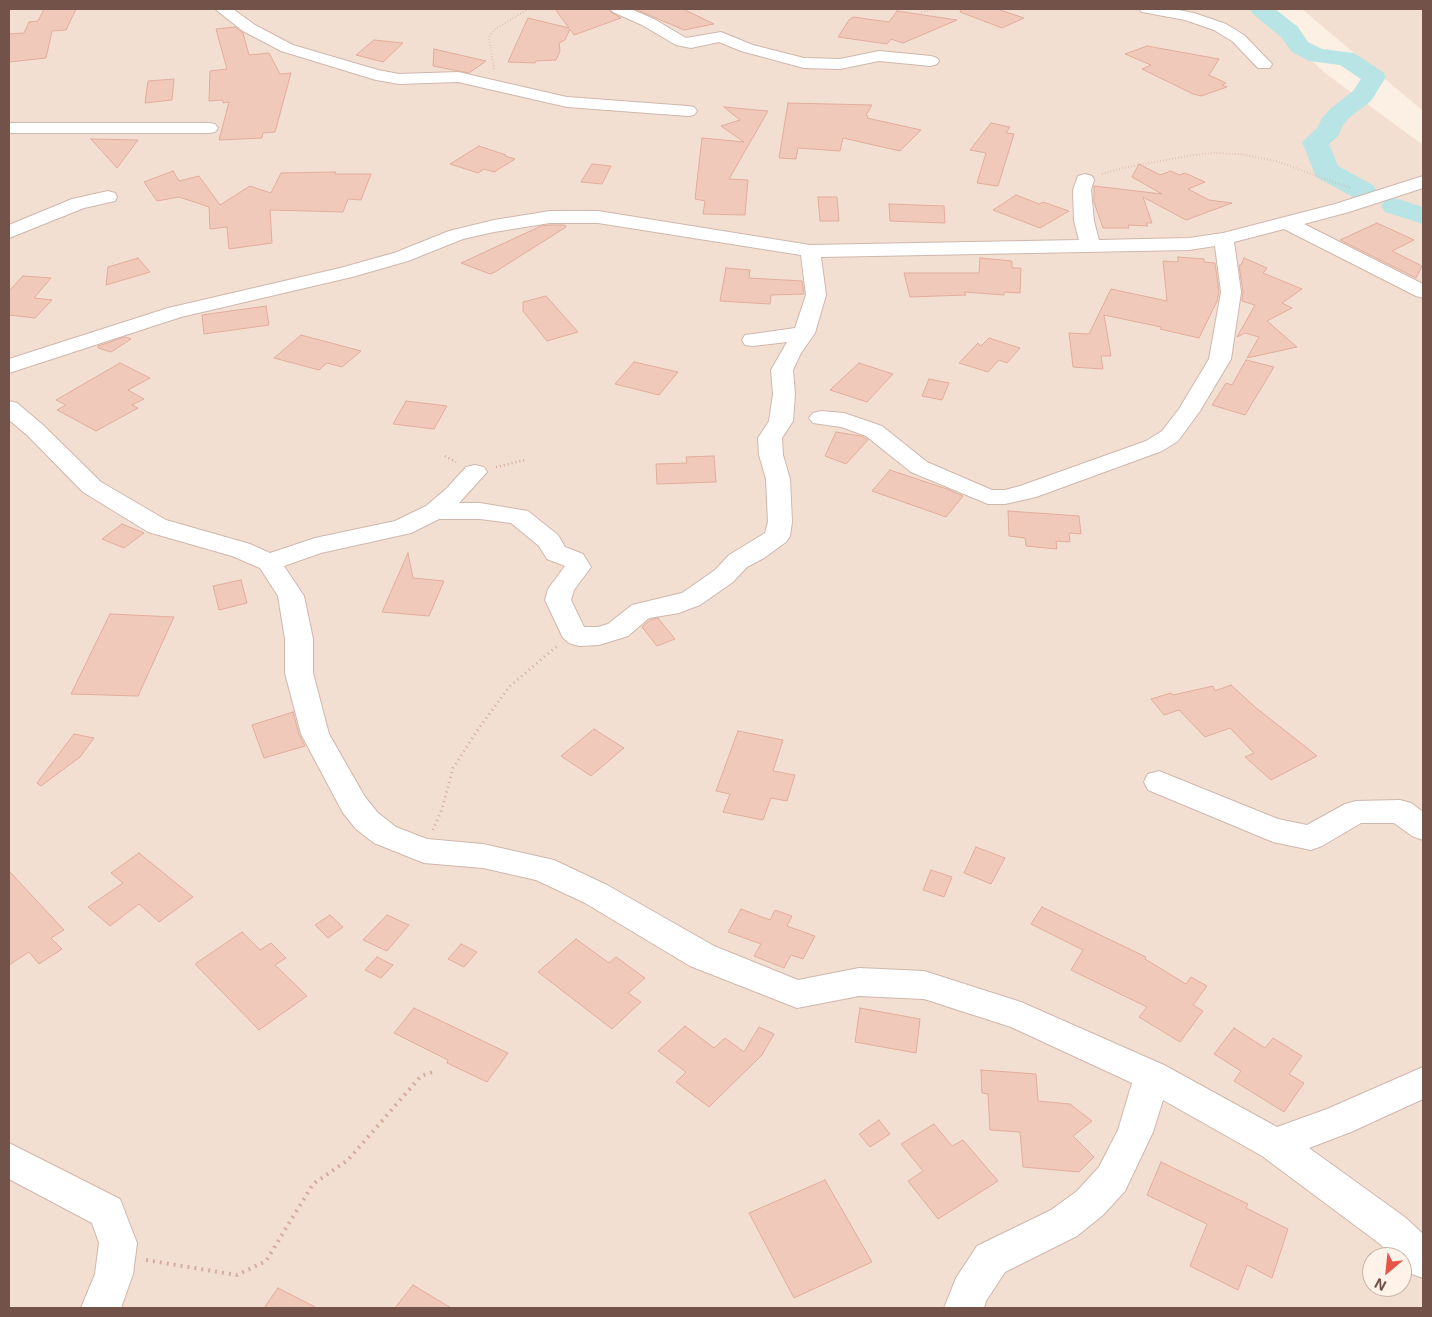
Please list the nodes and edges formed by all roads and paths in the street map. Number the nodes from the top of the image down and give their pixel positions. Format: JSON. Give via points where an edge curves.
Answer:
{"nodes":[{"id":1,"x":223,"y":9,"type":"edge"},
{"id":2,"x":528,"y":9,"type":"edge"},
{"id":3,"x":618,"y":9,"type":"edge"},
{"id":4,"x":940,"y":9,"type":"edge"},
{"id":5,"x":1147,"y":9,"type":"edge"},
{"id":6,"x":921,"y":12,"type":"dead end"},
{"id":7,"x":931,"y":62,"type":"dead end"},
{"id":8,"x":1264,"y":64,"type":"dead end"},
{"id":9,"x":502,"y":87,"type":"junction"},
{"id":10,"x":688,"y":111,"type":"dead end"},
{"id":11,"x":9,"y":128,"type":"edge"},
{"id":12,"x":208,"y":128,"type":"dead end"},
{"id":13,"x":1084,"y":180,"type":"joint"},
{"id":14,"x":1423,"y":182,"type":"edge"},
{"id":15,"x":108,"y":198,"type":"dead end"},
{"id":16,"x":1378,"y":198,"type":"junction"},
{"id":17,"x":1287,"y":222,"type":"junction"},
{"id":18,"x":9,"y":232,"type":"edge"},
{"id":19,"x":1224,"y":239,"type":"junction"},
{"id":20,"x":1091,"y":246,"type":"junction"},
{"id":21,"x":810,"y":252,"type":"junction"},
{"id":22,"x":1423,"y":292,"type":"edge"},
{"id":23,"x":804,"y":333,"type":"junction"},
{"id":24,"x":753,"y":340,"type":"dead end"},
{"id":25,"x":9,"y":366,"type":"edge"},
{"id":26,"x":9,"y":408,"type":"edge"},
{"id":27,"x":822,"y":418,"type":"dead end"},
{"id":28,"x":525,"y":460,"type":"dead end"},
{"id":29,"x":475,"y":472,"type":"joint"},
{"id":30,"x":435,"y":511,"type":"junction"},
{"id":31,"x":269,"y":562,"type":"junction"},
{"id":32,"x":579,"y":637,"type":"junction"},
{"id":33,"x":1159,"y":782,"type":"dead end"},
{"id":34,"x":1423,"y":828,"type":"edge"},
{"id":35,"x":424,"y":851,"type":"junction"},
{"id":36,"x":436,"y":1071,"type":"dead end"},
{"id":37,"x":1152,"y":1076,"type":"junction"},
{"id":38,"x":1423,"y":1082,"type":"edge"},
{"id":39,"x":1275,"y":1144,"type":"junction"},
{"id":40,"x":9,"y":1160,"type":"edge"},
{"id":41,"x":116,"y":1255,"type":"junction"},
{"id":42,"x":1423,"y":1260,"type":"edge"},
{"id":43,"x":101,"y":1308,"type":"edge"},
{"id":44,"x":964,"y":1308,"type":"edge"}],
"edges":[{"from":1,"to":9,"type":"street","via":[[272,41],[354,69],[399,78],[458,77]]},
{"from":2,"to":9,"type":"path","via":[[494,30],[489,37],[494,75]]},
{"from":3,"to":7,"type":"street","via":[[686,43],[721,37],[773,56],[819,64],[840,64],[878,56]]},
{"from":4,"to":6,"type":"path"},
{"from":5,"to":8,"type":"street","via":[[1197,18],[1220,27],[1238,38]]},
{"from":9,"to":10,"type":"street","via":[[567,102]]},
{"from":11,"to":12,"type":"street"},
{"from":13,"to":16,"type":"path","via":[[1122,168],[1193,155],[1240,154],[1302,169]]},
{"from":13,"to":20,"type":"street","via":[[1084,221]]},
{"from":14,"to":16,"type":"street"},
{"from":15,"to":18,"type":"street","via":[[79,204]]},
{"from":16,"to":17,"type":"street"},
{"from":17,"to":19,"type":"street"},
{"from":17,"to":22,"type":"street"},
{"from":19,"to":20,"type":"street","via":[[1189,244]]},
{"from":19,"to":27,"type":"street","via":[[1231,292],[1220,359],[1170,436],[1154,446],[1027,492],[988,497],[920,466],[874,431],[844,420]]},
{"from":20,"to":21,"type":"street"},
{"from":21,"to":23,"type":"street","via":[[816,295]]},
{"from":21,"to":25,"type":"street","via":[[598,217],[550,218],[456,235],[401,257],[175,312]]},
{"from":23,"to":24,"type":"street"},
{"from":23,"to":32,"type":"street","via":[[782,370],[781,421],[770,438],[770,455],[778,479],[780,522],[777,536],[738,561],[724,576],[691,598],[679,604],[641,611],[618,630],[589,638]]},
{"from":26,"to":31,"type":"street","via":[[92,487],[141,517],[158,526],[241,550]]},
{"from":28,"to":29,"type":"path"},
{"from":29,"to":30,"type":"street"},
{"from":30,"to":31,"type":"street","via":[[402,527],[315,546]]},
{"from":30,"to":32,"type":"street","via":[[480,511],[519,516],[549,542],[556,553],[574,560],[578,567],[561,589],[558,600],[573,632]]},
{"from":31,"to":35,"type":"street","via":[[291,596],[299,639],[299,673],[315,734],[354,805],[367,821],[385,835]]},
{"from":32,"to":35,"type":"path","via":[[558,646],[509,687],[498,702],[453,768],[442,809]]},
{"from":33,"to":34,"type":"street","via":[[1273,830],[1310,838],[1356,812],[1400,811]]},
{"from":35,"to":37,"type":"street","via":[[483,856],[543,869],[596,894],[702,956],[797,994],[858,982],[924,985],[1021,1016]]},
{"from":36,"to":41,"type":"path","via":[[421,1076],[348,1160],[313,1184],[266,1262],[237,1276]]},
{"from":37,"to":39,"type":"street"},
{"from":37,"to":44,"type":"street","via":[[1135,1132],[1112,1179],[1090,1203],[1064,1223],[991,1259],[970,1291]]},
{"from":38,"to":39,"type":"street","via":[[1338,1121]]},
{"from":39,"to":42,"type":"street","via":[[1394,1231]]},
{"from":40,"to":41,"type":"street","via":[[107,1211],[118,1244]]},
{"from":41,"to":43,"type":"street","via":[[114,1274]]}]}
